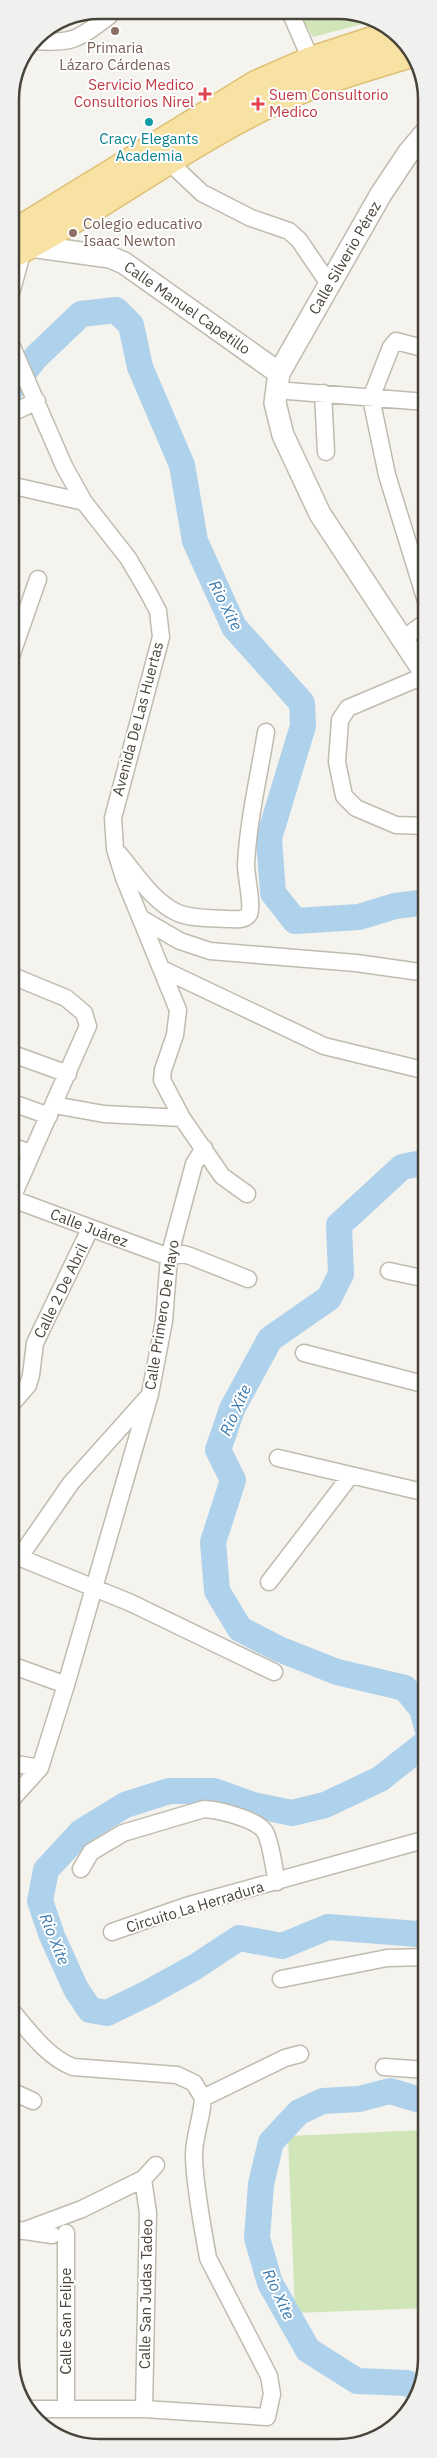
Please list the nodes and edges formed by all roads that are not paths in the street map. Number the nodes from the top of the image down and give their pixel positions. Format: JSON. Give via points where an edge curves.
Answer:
{"nodes":[{"id":1,"x":105,"y":19,"type":"edge"},
{"id":2,"x":293,"y":19,"type":"edge"},
{"id":3,"x":387,"y":35,"type":"edge"},
{"id":4,"x":42,"y":42,"type":"edge"},
{"id":5,"x":406,"y":56,"type":"edge"},
{"id":6,"x":311,"y":60,"type":"junction"},
{"id":7,"x":418,"y":141,"type":"edge"},
{"id":8,"x":169,"y":162,"type":"junction"},
{"id":9,"x":19,"y":246,"type":"edge"},
{"id":10,"x":19,"y":246,"type":"edge"},
{"id":11,"x":19,"y":247,"type":"edge"},
{"id":12,"x":329,"y":284,"type":"junction"},
{"id":13,"x":418,"y":347,"type":"edge"},
{"id":14,"x":19,"y":362,"type":"edge"},
{"id":15,"x":278,"y":382,"type":"junction"},
{"id":16,"x":323,"y":393,"type":"junction"},
{"id":17,"x":34,"y":396,"type":"junction"},
{"id":18,"x":371,"y":398,"type":"junction"},
{"id":19,"x":418,"y":401,"type":"edge"},
{"id":20,"x":19,"y":407,"type":"edge"},
{"id":21,"x":326,"y":452,"type":"dead end"},
{"id":22,"x":19,"y":487,"type":"edge"},
{"id":23,"x":84,"y":502,"type":"junction"},
{"id":24,"x":418,"y":575,"type":"edge"},
{"id":25,"x":38,"y":579,"type":"dead end"},
{"id":26,"x":418,"y":628,"type":"edge"},
{"id":27,"x":19,"y":633,"type":"edge"},
{"id":28,"x":403,"y":639,"type":"junction"},
{"id":29,"x":418,"y":662,"type":"edge"},
{"id":30,"x":418,"y":678,"type":"edge"},
{"id":31,"x":266,"y":732,"type":"dead end"},
{"id":32,"x":418,"y":826,"type":"edge"},
{"id":33,"x":115,"y":849,"type":"junction"},
{"id":34,"x":142,"y":919,"type":"junction"},
{"id":35,"x":162,"y":969,"type":"junction"},
{"id":36,"x":418,"y":972,"type":"edge"},
{"id":37,"x":19,"y":979,"type":"edge"},
{"id":38,"x":19,"y":1056,"type":"edge"},
{"id":39,"x":418,"y":1069,"type":"edge"},
{"id":40,"x":68,"y":1074,"type":"junction"},
{"id":41,"x":19,"y":1104,"type":"edge"},
{"id":42,"x":51,"y":1111,"type":"junction"},
{"id":43,"x":182,"y":1118,"type":"junction"},
{"id":44,"x":204,"y":1148,"type":"junction"},
{"id":45,"x":19,"y":1149,"type":"edge"},
{"id":46,"x":32,"y":1153,"type":"junction"},
{"id":47,"x":19,"y":1181,"type":"edge"},
{"id":48,"x":246,"y":1194,"type":"dead end"},
{"id":49,"x":19,"y":1201,"type":"edge"},
{"id":50,"x":90,"y":1229,"type":"junction"},
{"id":51,"x":169,"y":1257,"type":"junction"},
{"id":52,"x":389,"y":1271,"type":"dead end"},
{"id":53,"x":418,"y":1277,"type":"edge"},
{"id":54,"x":248,"y":1279,"type":"dead end"},
{"id":55,"x":304,"y":1353,"type":"dead end"},
{"id":56,"x":418,"y":1383,"type":"edge"},
{"id":57,"x":150,"y":1394,"type":"junction"},
{"id":58,"x":19,"y":1396,"type":"edge"},
{"id":59,"x":278,"y":1458,"type":"dead end"},
{"id":60,"x":351,"y":1475,"type":"junction"},
{"id":61,"x":418,"y":1491,"type":"edge"},
{"id":62,"x":19,"y":1551,"type":"edge"},
{"id":63,"x":19,"y":1558,"type":"edge"},
{"id":64,"x":269,"y":1582,"type":"dead end"},
{"id":65,"x":93,"y":1588,"type":"junction"},
{"id":66,"x":19,"y":1667,"type":"edge"},
{"id":67,"x":274,"y":1672,"type":"dead end"},
{"id":68,"x":66,"y":1685,"type":"junction"},
{"id":69,"x":19,"y":1764,"type":"edge"},
{"id":70,"x":40,"y":1768,"type":"junction"},
{"id":71,"x":19,"y":1791,"type":"edge"},
{"id":72,"x":418,"y":1842,"type":"edge"},
{"id":73,"x":81,"y":1869,"type":"dead end"},
{"id":74,"x":277,"y":1882,"type":"junction"},
{"id":75,"x":112,"y":1932,"type":"dead end"},
{"id":76,"x":418,"y":1957,"type":"edge"},
{"id":77,"x":281,"y":1979,"type":"dead end"},
{"id":78,"x":19,"y":2019,"type":"edge"},
{"id":79,"x":300,"y":2054,"type":"dead end"},
{"id":80,"x":384,"y":2067,"type":"dead end"},
{"id":81,"x":418,"y":2069,"type":"edge"},
{"id":82,"x":19,"y":2095,"type":"edge"},
{"id":83,"x":203,"y":2098,"type":"junction"},
{"id":84,"x":33,"y":2101,"type":"dead end"},
{"id":85,"x":156,"y":2165,"type":"dead end"},
{"id":86,"x":143,"y":2179,"type":"junction"},
{"id":87,"x":19,"y":2228,"type":"edge"},
{"id":88,"x":19,"y":2229,"type":"edge"},
{"id":89,"x":66,"y":2408,"type":"junction"},
{"id":90,"x":36,"y":2409,"type":"edge"},
{"id":91,"x":144,"y":2409,"type":"junction"}],
"edges":[{"from":1,"to":4,"type":"street","via":[[79,39]]},
{"from":2,"to":6,"type":"street"},
{"from":3,"to":6,"type":"main road"},
{"from":5,"to":8,"type":"main road","via":[[337,76],[282,99]]},
{"from":6,"to":9,"type":"main road","via":[[256,84]]},
{"from":7,"to":12,"type":"street","name":"Calle Silverio Pérez","via":[[381,194]]},
{"from":8,"to":10,"type":"main road"},
{"from":8,"to":12,"type":"street","via":[[202,193],[251,218],[289,231],[299,240]]},
{"from":11,"to":15,"type":"street","name":"Calle Manuel Capetillo","via":[[110,257],[124,263]]},
{"from":12,"to":15,"type":"street","name":"Calle Silverio Pérez"},
{"from":13,"to":18,"type":"street","via":[[396,341]]},
{"from":14,"to":17,"type":"street","name":"Avenida De Las Huertas"},
{"from":15,"to":16,"type":"street"},
{"from":15,"to":28,"type":"street","via":[[275,403],[283,436],[320,514]]},
{"from":16,"to":18,"type":"street"},
{"from":16,"to":21,"type":"street"},
{"from":17,"to":20,"type":"street"},
{"from":17,"to":23,"type":"street","name":"Avenida De Las Huertas","via":[[64,466]]},
{"from":18,"to":19,"type":"street"},
{"from":18,"to":24,"type":"street","via":[[387,475]]},
{"from":22,"to":23,"type":"street"},
{"from":23,"to":33,"type":"street","name":"Avenida De Las Huertas","via":[[128,558],[158,611],[160,637],[113,818]]},
{"from":25,"to":27,"type":"street"},
{"from":26,"to":28,"type":"street"},
{"from":28,"to":29,"type":"street"},
{"from":30,"to":32,"type":"street","via":[[348,708],[340,720],[337,762],[344,796],[356,808],[396,825]]},
{"from":31,"to":33,"type":"street","via":[[246,864],[250,912],[246,917],[214,918],[180,914],[169,909]]},
{"from":33,"to":34,"type":"street","name":"Avenida De Las Huertas"},
{"from":34,"to":35,"type":"street"},
{"from":34,"to":36,"type":"street","via":[[180,941],[210,951],[347,962]]},
{"from":35,"to":39,"type":"street","via":[[324,1046]]},
{"from":35,"to":43,"type":"street","via":[[178,1010],[175,1035],[162,1080]]},
{"from":37,"to":40,"type":"street","via":[[66,998],[84,1013],[88,1026],[86,1037]]},
{"from":38,"to":40,"type":"street"},
{"from":40,"to":42,"type":"street"},
{"from":41,"to":42,"type":"street"},
{"from":42,"to":43,"type":"street"},
{"from":42,"to":46,"type":"street"},
{"from":43,"to":44,"type":"street"},
{"from":44,"to":48,"type":"street","via":[[222,1176]]},
{"from":44,"to":51,"type":"street","name":"Calle Primero De Mayo","via":[[194,1164]]},
{"from":45,"to":46,"type":"street"},
{"from":46,"to":47,"type":"street"},
{"from":49,"to":50,"type":"street","name":"Calle Juárez"},
{"from":50,"to":51,"type":"street","name":"Calle Juárez"},
{"from":50,"to":58,"type":"street","name":"Calle 2 De Abril","via":[[36,1343],[28,1385]]},
{"from":51,"to":54,"type":"street","name":"Calle Juárez","via":[[183,1254]]},
{"from":51,"to":57,"type":"street","name":"Calle Primero De Mayo","via":[[164,1321]]},
{"from":52,"to":53,"type":"street"},
{"from":55,"to":56,"type":"street"},
{"from":57,"to":62,"type":"street","via":[[71,1483]]},
{"from":57,"to":65,"type":"street","name":"Calle Primero De Mayo"},
{"from":59,"to":60,"type":"street"},
{"from":60,"to":61,"type":"street"},
{"from":60,"to":64,"type":"street"},
{"from":63,"to":65,"type":"street"},
{"from":65,"to":67,"type":"street"},
{"from":65,"to":68,"type":"street","name":"Calle Primero De Mayo"},
{"from":66,"to":68,"type":"street"},
{"from":68,"to":70,"type":"street","name":"Calle Primero De Mayo"},
{"from":69,"to":70,"type":"street"},
{"from":70,"to":71,"type":"street","name":"Calle Primero De Mayo"},
{"from":72,"to":74,"type":"street","name":"Circuito La Herradura"},
{"from":73,"to":74,"type":"street","name":"Circuito La Herradura","via":[[91,1852],[123,1833],[204,1809],[217,1810],[256,1824],[266,1833]]},
{"from":74,"to":75,"type":"street","name":"Circuito La Herradura","via":[[186,1906]]},
{"from":76,"to":77,"type":"street","via":[[387,1958]]},
{"from":78,"to":83,"type":"street","via":[[53,2057],[64,2063],[74,2067],[177,2075],[194,2083]]},
{"from":79,"to":83,"type":"street","via":[[285,2058]]},
{"from":80,"to":81,"type":"street"},
{"from":82,"to":84,"type":"street"},
{"from":83,"to":91,"type":"street","via":[[194,2156],[208,2258],[269,2376],[272,2394],[267,2417]]},
{"from":85,"to":86,"type":"street","name":"Calle San Felipe"},
{"from":86,"to":87,"type":"street","name":"Calle San Felipe","via":[[82,2209]]},
{"from":86,"to":91,"type":"street","name":"Calle San Judas Tadeo","via":[[148,2213]]},
{"from":88,"to":89,"type":"street","name":"Calle San Felipe","via":[[59,2234]]},
{"from":89,"to":90,"type":"street"},
{"from":89,"to":91,"type":"street"}]}
